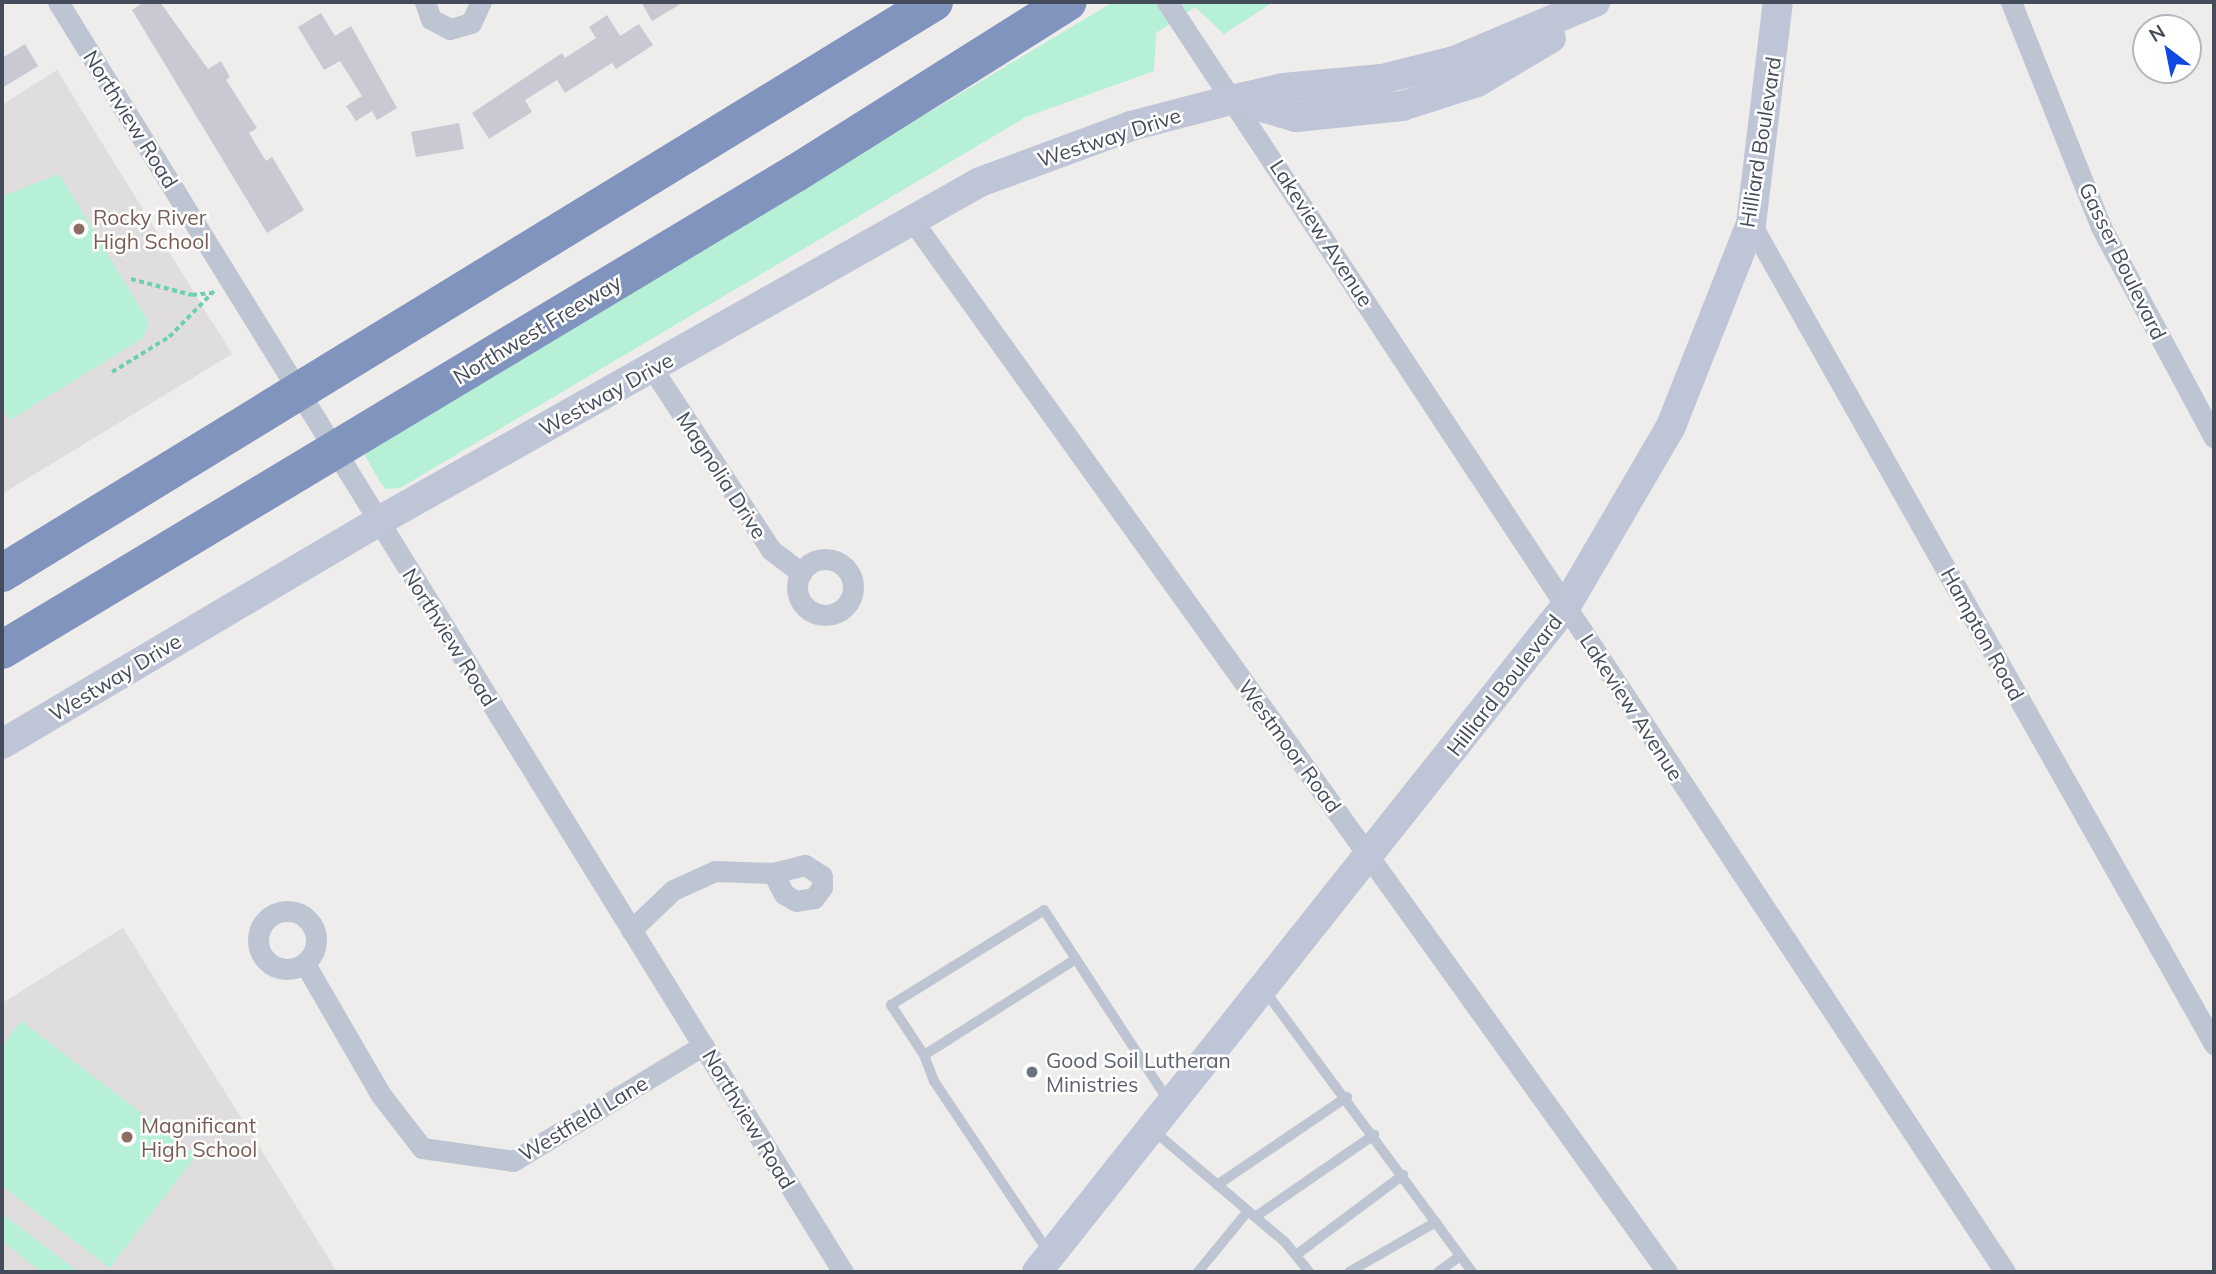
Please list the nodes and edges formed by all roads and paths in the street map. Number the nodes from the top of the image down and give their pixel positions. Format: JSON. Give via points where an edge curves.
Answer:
{"nodes":[{"id":1,"x":58,"y":2,"type":"edge"},
{"id":2,"x":425,"y":2,"type":"edge"},
{"id":3,"x":483,"y":2,"type":"edge"},
{"id":4,"x":934,"y":2,"type":"edge"},
{"id":5,"x":1068,"y":2,"type":"edge"},
{"id":6,"x":1779,"y":2,"type":"edge"},
{"id":7,"x":2011,"y":2,"type":"edge"},
{"id":8,"x":1589,"y":5,"type":"edge"},
{"id":9,"x":1171,"y":7,"type":"edge"},
{"id":10,"x":1234,"y":99,"type":"junction"},
{"id":11,"x":912,"y":220,"type":"junction"},
{"id":12,"x":1751,"y":225,"type":"junction"},
{"id":13,"x":131,"y":279,"type":"dead end"},
{"id":14,"x":218,"y":288,"type":"dead end"},
{"id":15,"x":211,"y":293,"type":"junction"},
{"id":16,"x":652,"y":368,"type":"junction"},
{"id":17,"x":112,"y":372,"type":"dead end"},
{"id":18,"x":2214,"y":438,"type":"edge"},
{"id":19,"x":379,"y":521,"type":"junction"},
{"id":20,"x":2,"y":573,"type":"edge"},
{"id":21,"x":801,"y":573,"type":"dead end"},
{"id":22,"x":1566,"y":606,"type":"junction"},
{"id":23,"x":2,"y":650,"type":"edge"},
{"id":24,"x":2,"y":744,"type":"edge"},
{"id":25,"x":1369,"y":856,"type":"junction"},
{"id":26,"x":773,"y":873,"type":"dead end"},
{"id":27,"x":631,"y":930,"type":"junction"},
{"id":28,"x":1076,"y":959,"type":"junction"},
{"id":29,"x":305,"y":964,"type":"dead end"},
{"id":30,"x":1264,"y":988,"type":"junction"},
{"id":31,"x":2214,"y":1044,"type":"edge"},
{"id":32,"x":704,"y":1045,"type":"junction"},
{"id":33,"x":923,"y":1055,"type":"junction"},
{"id":34,"x":1346,"y":1097,"type":"junction"},
{"id":35,"x":1171,"y":1105,"type":"junction"},
{"id":36,"x":1151,"y":1129,"type":"junction"},
{"id":37,"x":1374,"y":1135,"type":"junction"},
{"id":38,"x":1403,"y":1175,"type":"junction"},
{"id":39,"x":1217,"y":1185,"type":"junction"},
{"id":40,"x":1252,"y":1214,"type":"junction"},
{"id":41,"x":1436,"y":1222,"type":"junction"},
{"id":42,"x":1296,"y":1255,"type":"junction"},
{"id":43,"x":1460,"y":1256,"type":"junction"},
{"id":44,"x":1044,"y":1264,"type":"edge"},
{"id":45,"x":843,"y":1272,"type":"edge"},
{"id":46,"x":1198,"y":1272,"type":"edge"},
{"id":47,"x":1309,"y":1272,"type":"edge"},
{"id":48,"x":1349,"y":1272,"type":"edge"},
{"id":49,"x":1438,"y":1272,"type":"edge"},
{"id":50,"x":1472,"y":1272,"type":"edge"},
{"id":51,"x":1667,"y":1272,"type":"edge"},
{"id":52,"x":2006,"y":1272,"type":"edge"}],
"edges":[{"from":1,"to":19,"type":"street","name":"Northview Road"},
{"from":2,"to":3,"type":"street","via":[[430,19],[450,29],[471,23]]},
{"from":4,"to":20,"type":"highway"},
{"from":5,"to":23,"type":"highway","name":"Northwest Freeway","via":[[796,173]]},
{"from":6,"to":12,"type":"main road","name":"Hilliard Boulevard"},
{"from":7,"to":18,"type":"street","name":"Gasser Boulevard","via":[[2101,227]]},
{"from":8,"to":10,"type":"main road","name":"Westway Drive","via":[[1454,61],[1382,79],[1283,88]]},
{"from":9,"to":10,"type":"street","name":"Lakeview Avenue"},
{"from":10,"to":11,"type":"main road","name":"Westway Drive","via":[[1060,151],[980,183]]},
{"from":10,"to":22,"type":"street","name":"Lakeview Avenue"},
{"from":11,"to":16,"type":"main road","name":"Westway Drive"},
{"from":11,"to":25,"type":"street","name":"Westmoor Road"},
{"from":12,"to":22,"type":"main road","name":"Hilliard Boulevard","via":[[1671,426]]},
{"from":12,"to":31,"type":"street","name":"Hampton Road"},
{"from":13,"to":15,"type":"path","via":[[191,295]]},
{"from":14,"to":15,"type":"path"},
{"from":15,"to":17,"type":"path","via":[[169,337]]},
{"from":16,"to":19,"type":"main road","name":"Westway Drive"},
{"from":16,"to":21,"type":"street","name":"Magnolia Drive","via":[[771,550]]},
{"from":19,"to":24,"type":"main road","name":"Westway Drive"},
{"from":19,"to":27,"type":"street","name":"Northview Road"},
{"from":22,"to":25,"type":"main road","name":"Hilliard Boulevard"},
{"from":22,"to":52,"type":"street","name":"Lakeview Avenue"},
{"from":25,"to":30,"type":"main road","name":"Hilliard Boulevard"},
{"from":25,"to":51,"type":"street","name":"Westmoor Road"},
{"from":26,"to":27,"type":"street","via":[[715,871],[692,879],[673,890]]},
{"from":27,"to":32,"type":"street","name":"Northview Road"},
{"from":28,"to":33,"type":"lane"},
{"from":28,"to":33,"type":"lane","via":[[1044,910],[891,1005]]},
{"from":28,"to":35,"type":"lane"},
{"from":29,"to":32,"type":"street","name":"Westfield Lane","via":[[381,1095],[422,1148],[513,1161]]},
{"from":30,"to":34,"type":"lane"},
{"from":30,"to":35,"type":"main road","name":"Hilliard Boulevard"},
{"from":32,"to":45,"type":"street","name":"Northview Road"},
{"from":33,"to":44,"type":"lane","via":[[934,1082]]},
{"from":34,"to":37,"type":"lane"},
{"from":34,"to":39,"type":"lane"},
{"from":35,"to":36,"type":"main road","name":"Hilliard Boulevard"},
{"from":36,"to":39,"type":"lane"},
{"from":36,"to":44,"type":"main road","name":"Hilliard Boulevard"},
{"from":37,"to":38,"type":"lane"},
{"from":37,"to":40,"type":"lane"},
{"from":38,"to":41,"type":"lane"},
{"from":38,"to":42,"type":"lane"},
{"from":39,"to":40,"type":"lane"},
{"from":40,"to":42,"type":"lane"},
{"from":40,"to":46,"type":"lane"},
{"from":41,"to":43,"type":"lane"},
{"from":41,"to":48,"type":"lane"},
{"from":42,"to":47,"type":"lane"},
{"from":43,"to":49,"type":"lane"},
{"from":43,"to":50,"type":"lane"}]}
